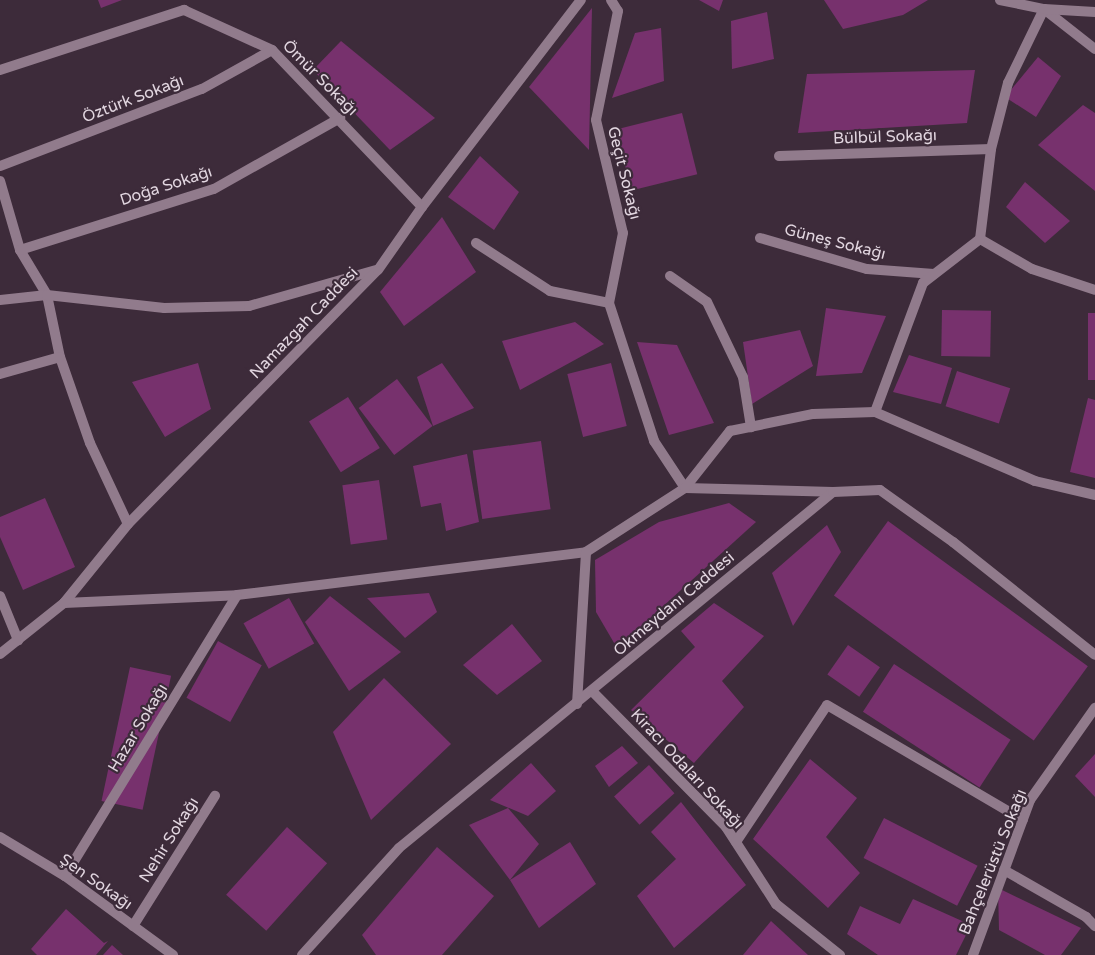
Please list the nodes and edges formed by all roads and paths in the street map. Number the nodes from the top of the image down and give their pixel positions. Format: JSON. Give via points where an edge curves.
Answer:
{"nodes":[{"id":1,"x":581,"y":0,"type":"edge"},
{"id":2,"x":611,"y":0,"type":"edge"},
{"id":3,"x":1000,"y":0,"type":"edge"},
{"id":4,"x":1044,"y":9,"type":"junction"},
{"id":5,"x":1095,"y":12,"type":"edge"},
{"id":6,"x":1095,"y":49,"type":"edge"},
{"id":7,"x":272,"y":50,"type":"junction"},
{"id":8,"x":0,"y":70,"type":"edge"},
{"id":9,"x":340,"y":118,"type":"junction"},
{"id":10,"x":991,"y":149,"type":"junction"},
{"id":11,"x":779,"y":156,"type":"dead end"},
{"id":12,"x":0,"y":166,"type":"edge"},
{"id":13,"x":0,"y":180,"type":"edge"},
{"id":14,"x":422,"y":207,"type":"junction"},
{"id":15,"x":760,"y":238,"type":"dead end"},
{"id":16,"x":980,"y":239,"type":"junction"},
{"id":17,"x":476,"y":244,"type":"dead end"},
{"id":18,"x":20,"y":250,"type":"junction"},
{"id":19,"x":378,"y":270,"type":"junction"},
{"id":20,"x":934,"y":274,"type":"junction"},
{"id":21,"x":670,"y":276,"type":"dead end"},
{"id":22,"x":1095,"y":290,"type":"edge"},
{"id":23,"x":47,"y":295,"type":"junction"},
{"id":24,"x":0,"y":300,"type":"edge"},
{"id":25,"x":609,"y":303,"type":"junction"},
{"id":26,"x":60,"y":357,"type":"junction"},
{"id":27,"x":0,"y":374,"type":"edge"},
{"id":28,"x":875,"y":412,"type":"junction"},
{"id":29,"x":750,"y":427,"type":"junction"},
{"id":30,"x":685,"y":488,"type":"junction"},
{"id":31,"x":833,"y":492,"type":"junction"},
{"id":32,"x":1095,"y":495,"type":"edge"},
{"id":33,"x":128,"y":524,"type":"junction"},
{"id":34,"x":586,"y":552,"type":"junction"},
{"id":35,"x":237,"y":595,"type":"junction"},
{"id":36,"x":0,"y":596,"type":"edge"},
{"id":37,"x":64,"y":603,"type":"junction"},
{"id":38,"x":18,"y":640,"type":"junction"},
{"id":39,"x":0,"y":654,"type":"edge"},
{"id":40,"x":1095,"y":655,"type":"edge"},
{"id":41,"x":592,"y":691,"type":"junction"},
{"id":42,"x":577,"y":704,"type":"junction"},
{"id":43,"x":1095,"y":708,"type":"edge"},
{"id":44,"x":215,"y":796,"type":"dead end"},
{"id":45,"x":1023,"y":820,"type":"junction"},
{"id":46,"x":0,"y":837,"type":"edge"},
{"id":47,"x":736,"y":842,"type":"junction"},
{"id":48,"x":1004,"y":870,"type":"junction"},
{"id":49,"x":65,"y":876,"type":"junction"},
{"id":50,"x":133,"y":926,"type":"junction"},
{"id":51,"x":1095,"y":926,"type":"edge"},
{"id":52,"x":173,"y":955,"type":"edge"},
{"id":53,"x":302,"y":955,"type":"edge"},
{"id":54,"x":840,"y":955,"type":"edge"},
{"id":55,"x":973,"y":955,"type":"edge"}],
"edges":[{"from":1,"to":14,"type":"street","name":"Namazgah Caddesi"},
{"from":2,"to":25,"type":"street","name":"Geçit Sokağı","via":[[618,11],[596,120],[623,233]]},
{"from":3,"to":4,"type":"street"},
{"from":4,"to":5,"type":"street"},
{"from":4,"to":6,"type":"street"},
{"from":4,"to":10,"type":"street","via":[[1008,83]]},
{"from":7,"to":8,"type":"street","name":"Ömür Sokağı","via":[[184,10]]},
{"from":7,"to":9,"type":"street","name":"Ömür Sokağı"},
{"from":7,"to":12,"type":"street","name":"Öztürk Sokağı","via":[[202,89]]},
{"from":9,"to":14,"type":"street","name":"Ömür Sokağı"},
{"from":9,"to":18,"type":"street","name":"Doğa Sokağı","via":[[214,189]]},
{"from":10,"to":11,"type":"street","name":"Bülbül Sokağı"},
{"from":10,"to":16,"type":"street"},
{"from":13,"to":18,"type":"street"},
{"from":14,"to":19,"type":"street","name":"Namazgah Caddesi"},
{"from":15,"to":20,"type":"street","name":"Güneş Sokağı","via":[[867,269]]},
{"from":16,"to":20,"type":"street"},
{"from":16,"to":22,"type":"street","via":[[1032,269]]},
{"from":17,"to":25,"type":"street","via":[[550,291]]},
{"from":18,"to":23,"type":"street"},
{"from":19,"to":23,"type":"street","via":[[249,306],[164,308]]},
{"from":19,"to":33,"type":"street","name":"Namazgah Caddesi"},
{"from":20,"to":28,"type":"street","via":[[923,283]]},
{"from":21,"to":29,"type":"street","via":[[707,302],[743,378]]},
{"from":23,"to":24,"type":"street"},
{"from":23,"to":26,"type":"street"},
{"from":25,"to":30,"type":"street","name":"Geçit Sokağı","via":[[654,441]]},
{"from":26,"to":27,"type":"street"},
{"from":26,"to":33,"type":"street","via":[[90,443]]},
{"from":28,"to":29,"type":"street","via":[[813,414]]},
{"from":28,"to":32,"type":"street","via":[[1035,481]]},
{"from":29,"to":30,"type":"street","via":[[730,432]]},
{"from":30,"to":31,"type":"street"},
{"from":30,"to":34,"type":"street"},
{"from":31,"to":40,"type":"street","via":[[880,490],[953,542]]},
{"from":31,"to":41,"type":"street","name":"Okmeydanı Caddesi"},
{"from":33,"to":37,"type":"street","name":"Namazgah Caddesi"},
{"from":34,"to":35,"type":"street"},
{"from":34,"to":42,"type":"street"},
{"from":35,"to":37,"type":"street"},
{"from":35,"to":49,"type":"street","name":"Hazar Sokağı"},
{"from":36,"to":38,"type":"street"},
{"from":37,"to":38,"type":"street","name":"Namazgah Caddesi"},
{"from":38,"to":39,"type":"street","name":"Namazgah Caddesi"},
{"from":41,"to":42,"type":"street","name":"Okmeydanı Caddesi"},
{"from":41,"to":47,"type":"street","name":"Kiracı Odaları Sokağı","via":[[726,827]]},
{"from":42,"to":53,"type":"street","name":"Okmeydanı Caddesi","via":[[399,848]]},
{"from":43,"to":45,"type":"street","name":"Bahçelerüstü Sokağı","via":[[1030,800]]},
{"from":44,"to":50,"type":"street","name":"Nehir Sokağı"},
{"from":45,"to":47,"type":"street","via":[[827,705]]},
{"from":45,"to":48,"type":"street","name":"Bahçelerüstü Sokağı"},
{"from":46,"to":49,"type":"street","name":"Şen Sokağı"},
{"from":47,"to":54,"type":"street","name":"Kiracı Odaları Sokağı","via":[[776,904]]},
{"from":48,"to":51,"type":"street"},
{"from":48,"to":55,"type":"street","name":"Bahçelerüstü Sokağı"},
{"from":49,"to":50,"type":"street","name":"Şen Sokağı"},
{"from":50,"to":52,"type":"street","name":"Şen Sokağı"}]}
